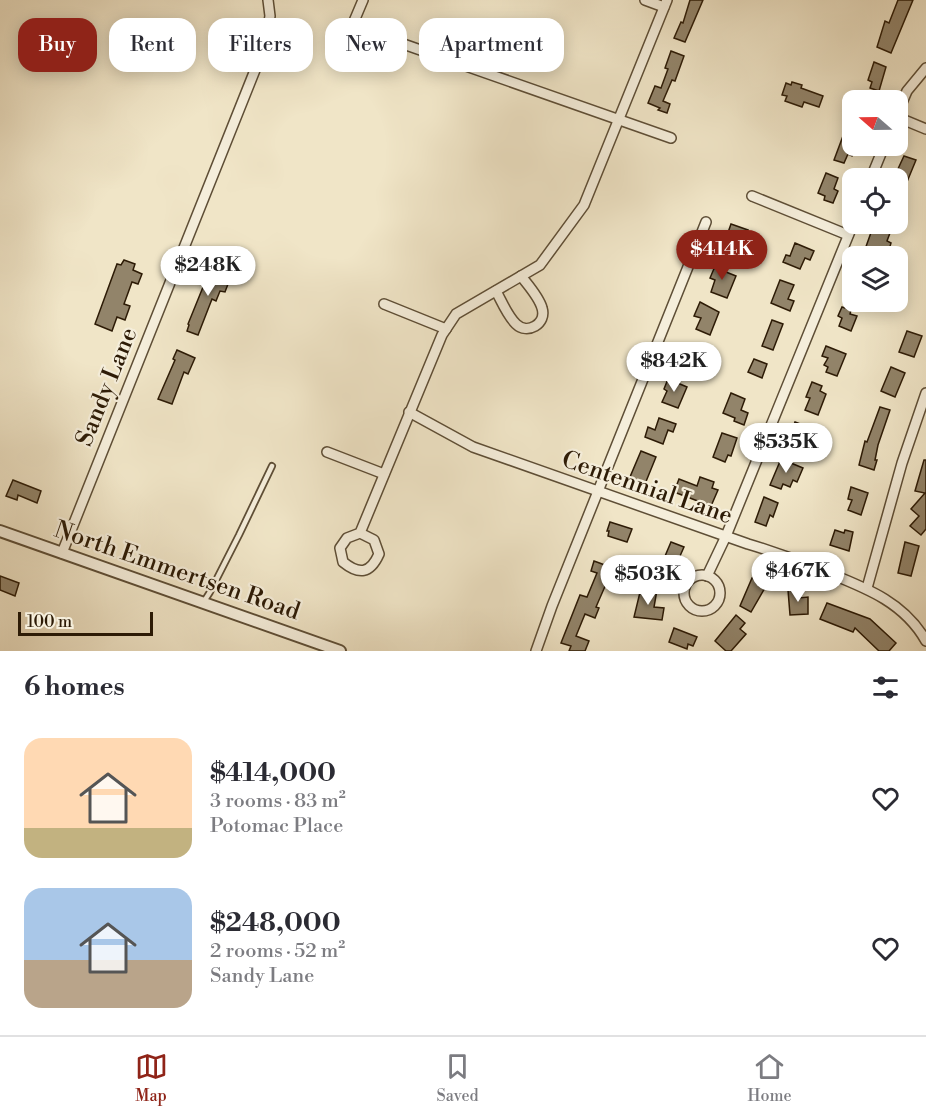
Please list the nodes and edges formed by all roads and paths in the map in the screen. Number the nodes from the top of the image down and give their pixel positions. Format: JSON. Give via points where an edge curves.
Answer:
{"nodes":[{"id":1,"x":268,"y":0,"type":"edge"},
{"id":2,"x":363,"y":0,"type":"edge"},
{"id":3,"x":645,"y":0,"type":"edge"},
{"id":4,"x":666,"y":3,"type":"edge"},
{"id":5,"x":926,"y":68,"type":"edge"},
{"id":6,"x":908,"y":90,"type":"edge"},
{"id":7,"x":620,"y":120,"type":"junction"},
{"id":8,"x":908,"y":121,"type":"edge"},
{"id":9,"x":926,"y":129,"type":"edge"},
{"id":10,"x":671,"y":138,"type":"dead end"},
{"id":11,"x":752,"y":195,"type":"dead end"},
{"id":12,"x":706,"y":222,"type":"dead end"},
{"id":13,"x":848,"y":235,"type":"joint"},
{"id":14,"x":521,"y":276,"type":"junction"},
{"id":15,"x":496,"y":291,"type":"junction"},
{"id":16,"x":384,"y":304,"type":"dead end"},
{"id":17,"x":446,"y":328,"type":"junction"},
{"id":18,"x":926,"y":393,"type":"edge"},
{"id":19,"x":409,"y":412,"type":"junction"},
{"id":20,"x":327,"y":452,"type":"dead end"},
{"id":21,"x":272,"y":466,"type":"dead end"},
{"id":22,"x":384,"y":474,"type":"junction"},
{"id":23,"x":599,"y":492,"type":"junction"},
{"id":24,"x":0,"y":531,"type":"edge"},
{"id":25,"x":360,"y":533,"type":"junction"},
{"id":26,"x":726,"y":536,"type":"junction"},
{"id":27,"x":62,"y":553,"type":"junction"},
{"id":28,"x":707,"y":576,"type":"junction"},
{"id":29,"x":867,"y":588,"type":"junction"},
{"id":30,"x":203,"y":603,"type":"junction"},
{"id":31,"x":926,"y":641,"type":"edge"},
{"id":32,"x":340,"y":651,"type":"edge"},
{"id":33,"x":536,"y":651,"type":"edge"}],
"edges":[{"from":1,"to":27,"type":"street","name":"Sandy Lane","via":[[270,16],[265,45]]},
{"from":2,"to":7,"type":"street","via":[[352,26]]},
{"from":3,"to":4,"type":"street"},
{"from":4,"to":7,"type":"street"},
{"from":5,"to":6,"type":"street"},
{"from":7,"to":10,"type":"street"},
{"from":7,"to":14,"type":"street","via":[[584,205],[540,265]]},
{"from":8,"to":9,"type":"street"},
{"from":11,"to":13,"type":"street"},
{"from":12,"to":23,"type":"street"},
{"from":13,"to":26,"type":"street"},
{"from":14,"to":15,"type":"street"},
{"from":14,"to":15,"type":"street","via":[[542,307],[543,315],[533,328],[519,327]]},
{"from":15,"to":17,"type":"street","via":[[456,314]]},
{"from":16,"to":17,"type":"street"},
{"from":17,"to":19,"type":"street"},
{"from":18,"to":29,"type":"street"},
{"from":19,"to":22,"type":"street"},
{"from":19,"to":23,"type":"street","name":"Centennial Lane","via":[[473,447]]},
{"from":20,"to":22,"type":"street"},
{"from":21,"to":30,"type":"lane"},
{"from":22,"to":25,"type":"street"},
{"from":23,"to":26,"type":"street","name":"Centennial Lane"},
{"from":23,"to":33,"type":"street"},
{"from":24,"to":27,"type":"street","name":"North Emmertsen Road"},
{"from":25,"to":25,"type":"street","via":[[374,540],[379,554],[374,565],[363,571],[352,569],[340,555],[347,538]]},
{"from":26,"to":28,"type":"street"},
{"from":26,"to":29,"type":"street","name":"Centennial Lane"},
{"from":27,"to":30,"type":"street","name":"North Emmertsen Road"},
{"from":28,"to":28,"type":"street","via":[[719,586],[720,597],[709,610],[697,611],[685,600],[684,588],[693,577]]},
{"from":29,"to":31,"type":"street","name":"Centennial Lane","via":[[900,608]]},
{"from":30,"to":32,"type":"street","name":"North Emmertsen Road"}]}
